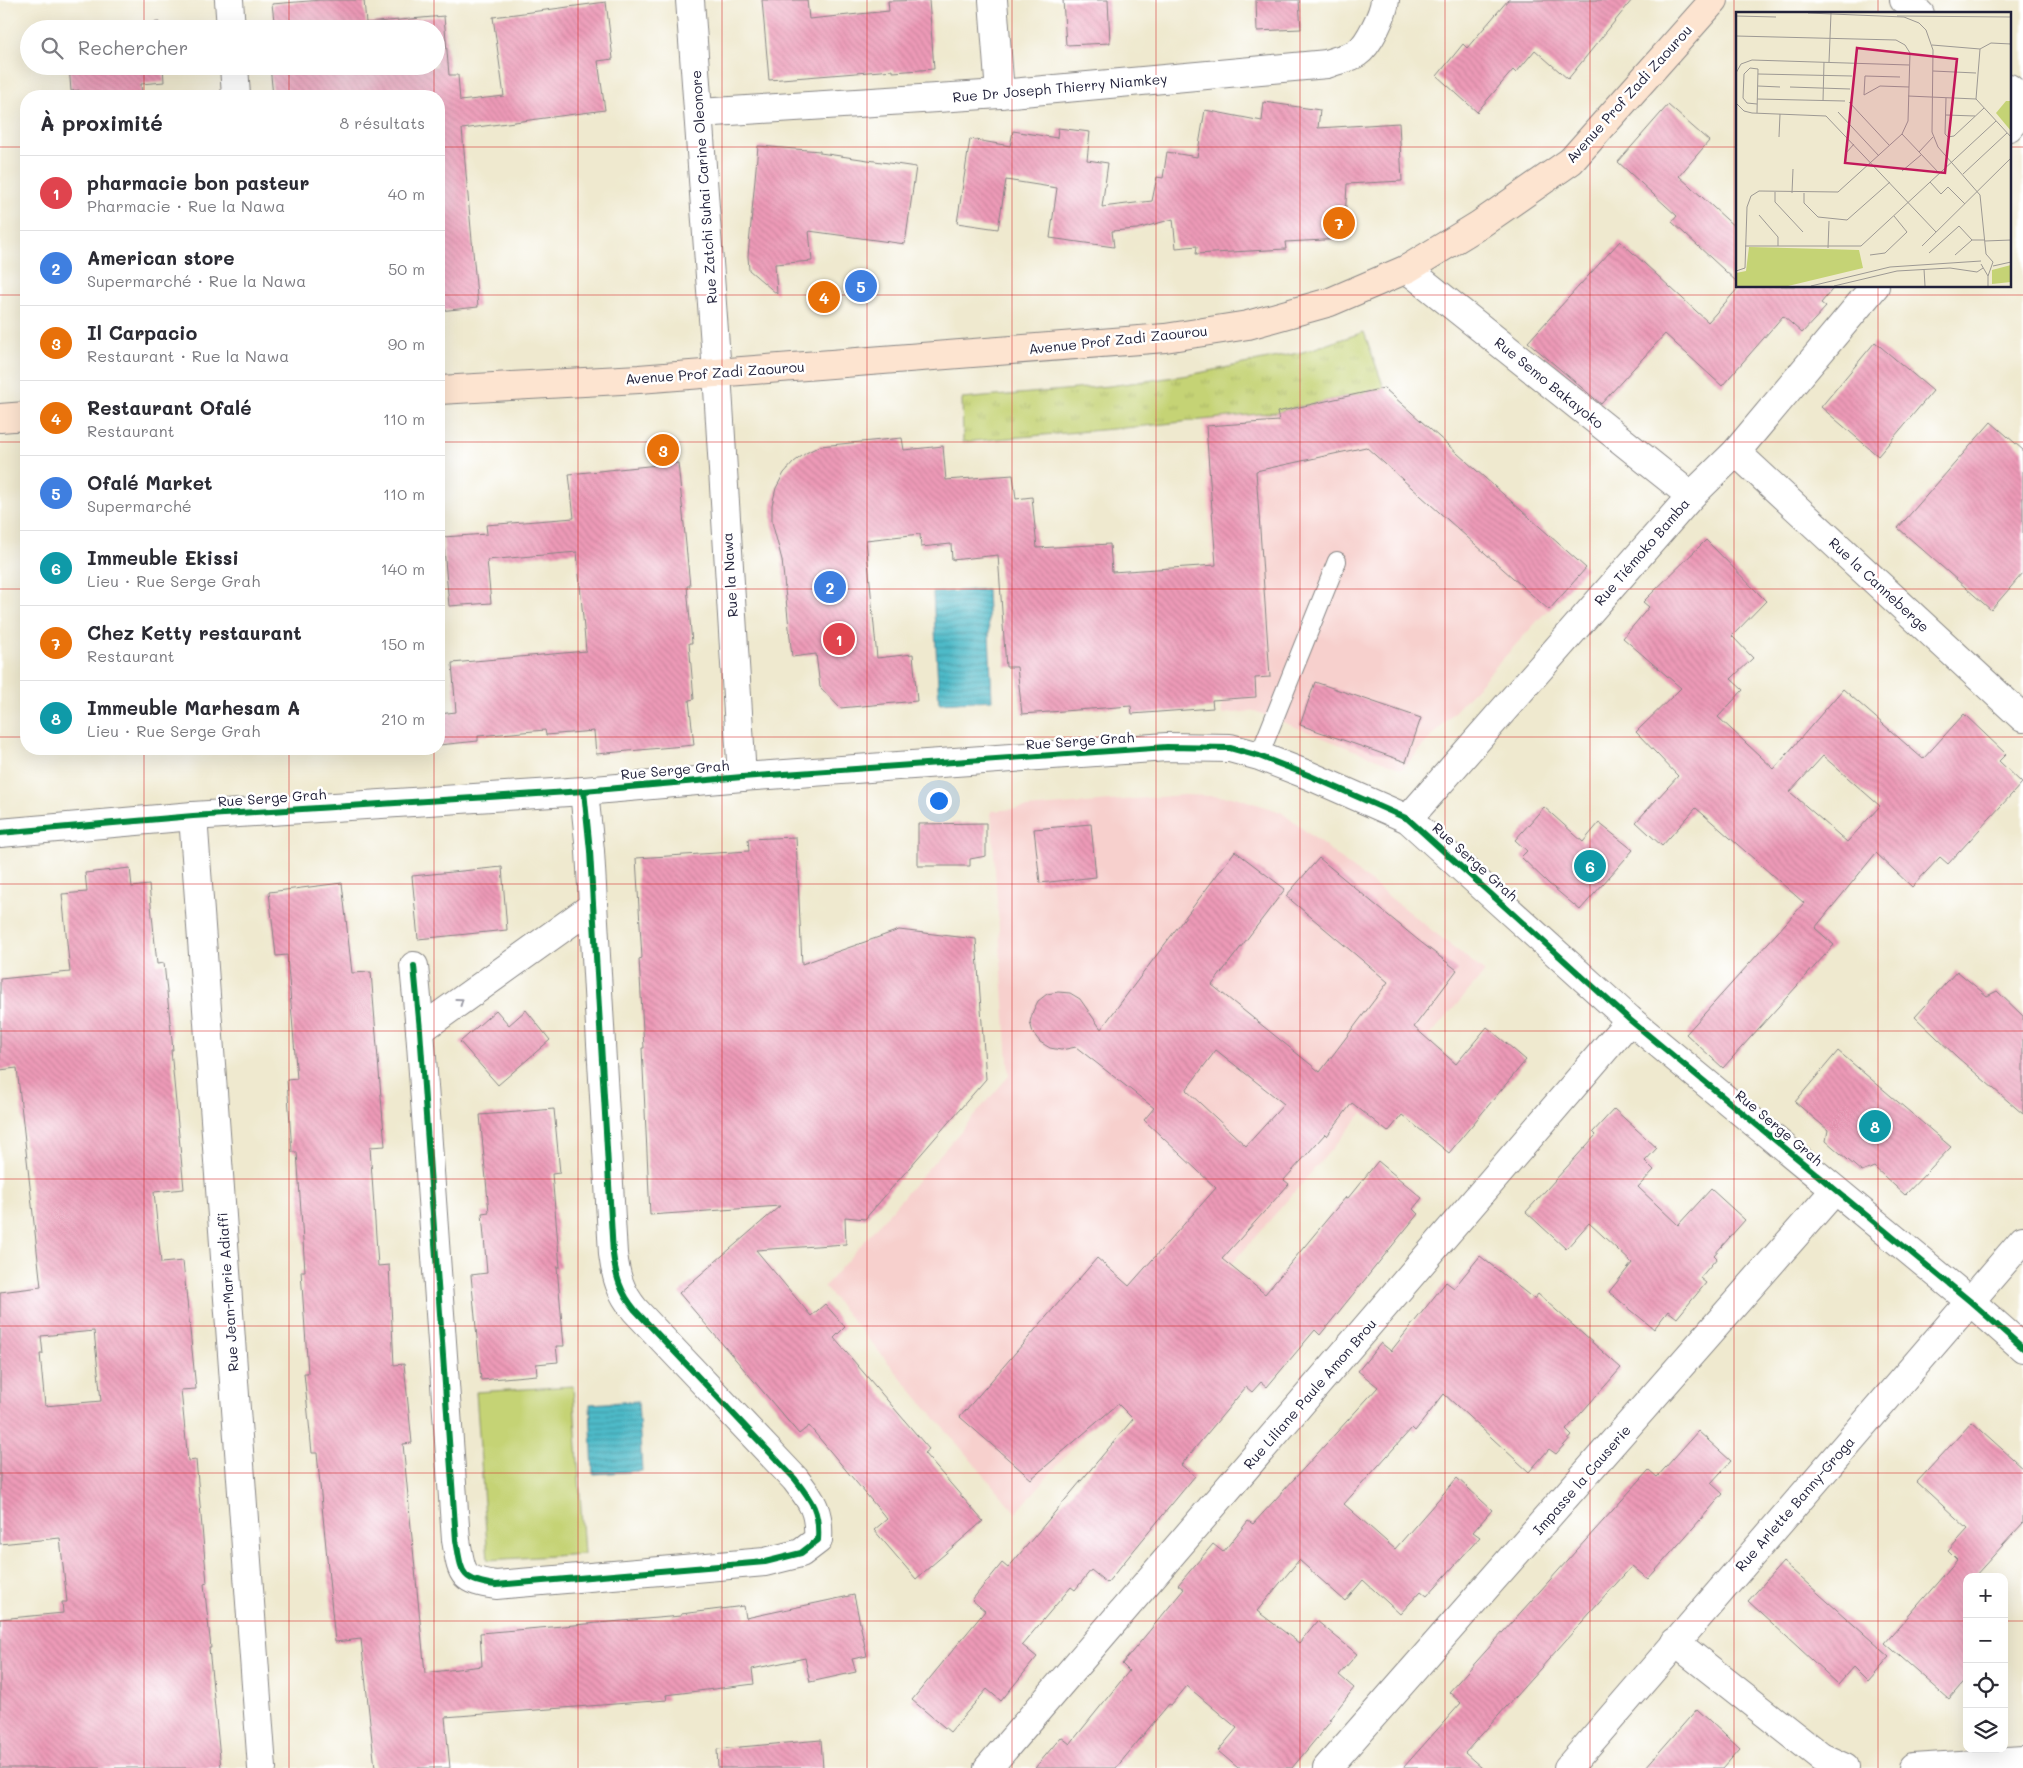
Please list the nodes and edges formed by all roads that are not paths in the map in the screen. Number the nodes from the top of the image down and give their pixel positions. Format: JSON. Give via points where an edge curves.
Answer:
{"nodes":[{"id":1,"x":229,"y":0,"type":"edge"},
{"id":2,"x":690,"y":0,"type":"edge"},
{"id":3,"x":993,"y":0,"type":"edge"},
{"id":4,"x":1385,"y":0,"type":"edge"},
{"id":5,"x":1714,"y":0,"type":"edge"},
{"id":6,"x":1904,"y":0,"type":"edge"},
{"id":7,"x":1918,"y":12,"type":"edge"},
{"id":8,"x":230,"y":20,"type":"edge"},
{"id":9,"x":235,"y":75,"type":"edge"},
{"id":10,"x":2010,"y":89,"type":"edge"},
{"id":11,"x":236,"y":90,"type":"edge"},
{"id":12,"x":1000,"y":94,"type":"junction"},
{"id":13,"x":2023,"y":100,"type":"edge"},
{"id":14,"x":2023,"y":110,"type":"edge"},
{"id":15,"x":699,"y":113,"type":"junction"},
{"id":16,"x":2010,"y":126,"type":"edge"},
{"id":17,"x":1408,"y":269,"type":"junction"},
{"id":18,"x":1873,"y":288,"type":"edge"},
{"id":19,"x":717,"y":373,"type":"junction"},
{"id":20,"x":445,"y":390,"type":"edge"},
{"id":21,"x":20,"y":416,"type":"edge"},
{"id":22,"x":0,"y":418,"type":"edge"},
{"id":23,"x":1736,"y":452,"type":"junction"},
{"id":24,"x":1691,"y":496,"type":"junction"},
{"id":25,"x":1336,"y":561,"type":"dead end"},
{"id":26,"x":2023,"y":718,"type":"edge"},
{"id":27,"x":1259,"y":756,"type":"junction"},
{"id":28,"x":742,"y":777,"type":"junction"},
{"id":29,"x":584,"y":791,"type":"junction"},
{"id":30,"x":193,"y":816,"type":"junction"},
{"id":31,"x":1408,"y":819,"type":"junction"},
{"id":32,"x":0,"y":833,"type":"edge"},
{"id":33,"x":593,"y":906,"type":"junction"},
{"id":34,"x":414,"y":966,"type":"dead end"},
{"id":35,"x":1630,"y":1020,"type":"junction"},
{"id":36,"x":420,"y":1030,"type":"junction"},
{"id":37,"x":1835,"y":1190,"type":"junction"},
{"id":38,"x":2023,"y":1240,"type":"edge"},
{"id":39,"x":1971,"y":1302,"type":"junction"},
{"id":40,"x":2023,"y":1348,"type":"edge"},
{"id":41,"x":1675,"y":1642,"type":"junction"},
{"id":42,"x":2023,"y":1761,"type":"edge"},
{"id":43,"x":262,"y":1768,"type":"edge"},
{"id":44,"x":988,"y":1768,"type":"edge"},
{"id":45,"x":1327,"y":1768,"type":"edge"},
{"id":46,"x":1568,"y":1768,"type":"edge"},
{"id":47,"x":1845,"y":1768,"type":"edge"},
{"id":48,"x":1913,"y":1768,"type":"edge"}],
"edges":[{"from":1,"to":8,"type":"street"},
{"from":2,"to":15,"type":"street","name":"Rue Zatchi Suhai Carine Oleonore"},
{"from":3,"to":12,"type":"street"},
{"from":4,"to":12,"type":"street","name":"Rue Dr Joseph Thierry Niamkey","via":[[1375,29],[1358,53],[1327,64]]},
{"from":5,"to":17,"type":"main road","name":"Avenue Prof Zadi Zaourou","via":[[1571,161],[1479,225]]},
{"from":6,"to":7,"type":"street"},
{"from":9,"to":11,"type":"street"},
{"from":10,"to":13,"type":"street"},
{"from":12,"to":15,"type":"street","name":"Rue Dr Joseph Thierry Niamkey"},
{"from":14,"to":16,"type":"street"},
{"from":15,"to":19,"type":"street","name":"Rue Zatchi Suhai Carine Oleonore"},
{"from":17,"to":19,"type":"main road","name":"Avenue Prof Zadi Zaourou","via":[[1321,304],[1248,325],[1165,338]]},
{"from":17,"to":24,"type":"street","name":"Rue Semo Bakayoko"},
{"from":18,"to":23,"type":"street","name":"Rue Tiémoko Bamba"},
{"from":19,"to":20,"type":"main road","name":"Avenue Prof Zadi Zaourou"},
{"from":19,"to":28,"type":"street","name":"Rue la Nawa"},
{"from":21,"to":22,"type":"main road"},
{"from":23,"to":24,"type":"street","name":"Rue Tiémoko Bamba"},
{"from":23,"to":26,"type":"street","name":"Rue la Canneberge"},
{"from":24,"to":31,"type":"street","name":"Rue Tiémoko Bamba"},
{"from":25,"to":27,"type":"lane"},
{"from":27,"to":28,"type":"street","name":"Rue Serge Grah","via":[[1230,748],[1166,747]]},
{"from":27,"to":31,"type":"street","name":"Rue Serge Grah"},
{"from":28,"to":29,"type":"street","name":"Rue Serge Grah"},
{"from":29,"to":30,"type":"street","name":"Rue Serge Grah"},
{"from":29,"to":33,"type":"street"},
{"from":30,"to":32,"type":"street","name":"Rue Serge Grah"},
{"from":30,"to":43,"type":"street","name":"Rue Jean-Marie Adiaffi"},
{"from":31,"to":35,"type":"street","name":"Rue Serge Grah"},
{"from":36,"to":33,"type":"street","one_way":true},
{"from":33,"to":36,"type":"street","via":[[613,1254],[618,1285],[635,1310],[814,1502],[819,1522],[818,1540],[801,1553],[765,1562],[496,1585],[475,1582],[465,1574],[460,1565],[456,1540]]},
{"from":34,"to":36,"type":"street"},
{"from":35,"to":37,"type":"street","name":"Rue Serge Grah"},
{"from":35,"to":44,"type":"street","name":"Rue Liliane Paule Amon Brou"},
{"from":37,"to":39,"type":"street","name":"Rue Serge Grah"},
{"from":37,"to":45,"type":"street","name":"Impasse la Causerie"},
{"from":38,"to":39,"type":"street","name":"Rue Arlette Banny-Groga"},
{"from":39,"to":40,"type":"street","name":"Rue Serge Grah"},
{"from":39,"to":41,"type":"street","name":"Rue Arlette Banny-Groga"},
{"from":41,"to":46,"type":"street","name":"Rue Arlette Banny-Groga"},
{"from":41,"to":47,"type":"street","via":[[1821,1757]]},
{"from":42,"to":48,"type":"street"}]}
